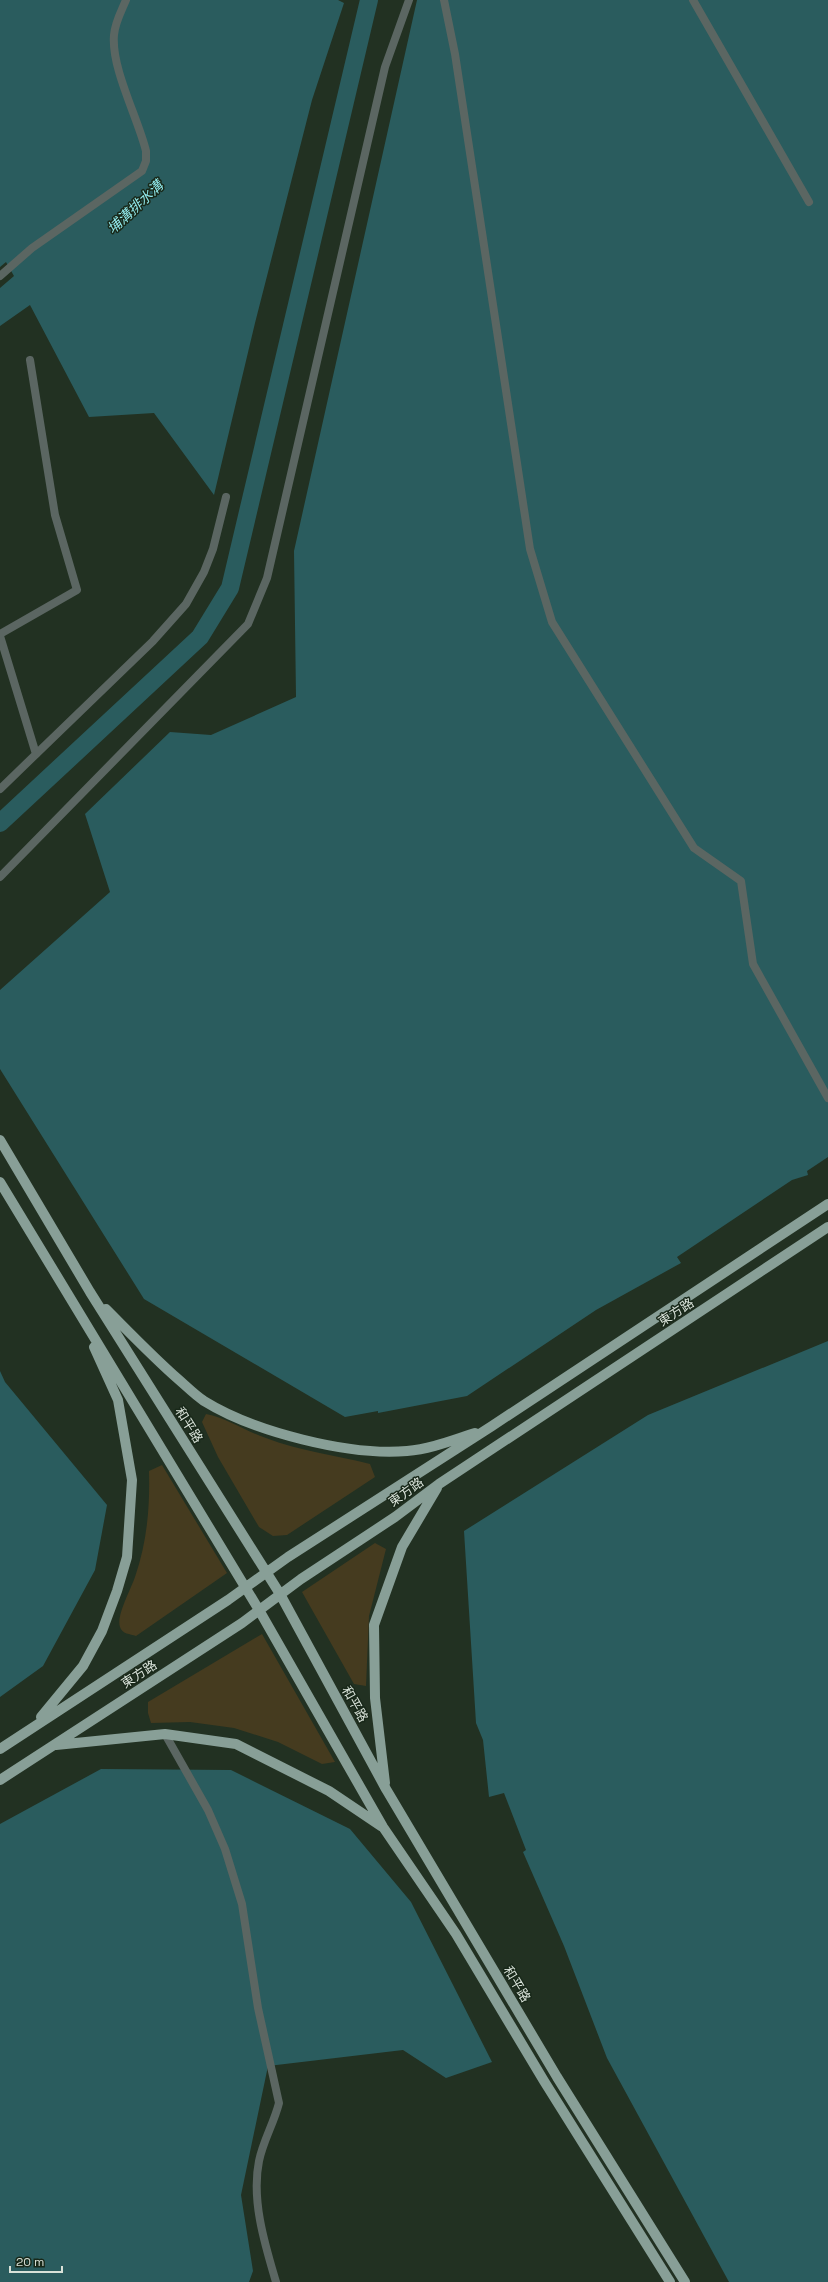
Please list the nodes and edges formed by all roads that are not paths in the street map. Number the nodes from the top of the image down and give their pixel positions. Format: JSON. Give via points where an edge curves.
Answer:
{"nodes":[{"id":1,"x":126,"y":0,"type":"edge"},
{"id":2,"x":409,"y":0,"type":"edge"},
{"id":3,"x":444,"y":0,"type":"edge"},
{"id":4,"x":693,"y":0,"type":"edge"},
{"id":5,"x":809,"y":202,"type":"dead end"},
{"id":6,"x":0,"y":276,"type":"edge"},
{"id":7,"x":30,"y":360,"type":"dead end"},
{"id":8,"x":226,"y":497,"type":"dead end"},
{"id":9,"x":0,"y":635,"type":"edge"},
{"id":10,"x":36,"y":754,"type":"junction"},
{"id":11,"x":0,"y":789,"type":"edge"},
{"id":12,"x":0,"y":877,"type":"edge"},
{"id":13,"x":828,"y":1098,"type":"edge"},
{"id":14,"x":0,"y":1140,"type":"edge"},
{"id":15,"x":0,"y":1182,"type":"edge"},
{"id":16,"x":828,"y":1204,"type":"edge"},
{"id":17,"x":828,"y":1227,"type":"edge"},
{"id":18,"x":90,"y":1292,"type":"junction"},
{"id":19,"x":73,"y":1302,"type":"junction"},
{"id":20,"x":492,"y":1426,"type":"junction"},
{"id":21,"x":439,"y":1484,"type":"junction"},
{"id":22,"x":266,"y":1572,"type":"junction"},
{"id":23,"x":245,"y":1587,"type":"junction"},
{"id":24,"x":280,"y":1594,"type":"junction"},
{"id":25,"x":259,"y":1610,"type":"junction"},
{"id":26,"x":32,"y":1728,"type":"junction"},
{"id":27,"x":166,"y":1734,"type":"junction"},
{"id":28,"x":54,"y":1745,"type":"junction"},
{"id":29,"x":0,"y":1748,"type":"edge"},
{"id":30,"x":0,"y":1780,"type":"edge"},
{"id":31,"x":386,"y":1789,"type":"junction"},
{"id":32,"x":383,"y":1827,"type":"junction"},
{"id":33,"x":276,"y":2282,"type":"edge"},
{"id":34,"x":670,"y":2282,"type":"edge"},
{"id":35,"x":685,"y":2282,"type":"edge"}],
"edges":[{"from":1,"to":6,"type":"lane","via":[[117,20],[114,36],[118,68],[146,151],[142,171],[32,248]]},
{"from":2,"to":12,"type":"lane","via":[[386,67],[267,578],[248,624]]},
{"from":3,"to":13,"type":"lane","via":[[455,54],[530,550],[552,622],[694,848],[741,881],[753,964]]},
{"from":4,"to":5,"type":"lane"},
{"from":7,"to":9,"type":"lane","via":[[55,515],[77,590]]},
{"from":8,"to":10,"type":"lane","via":[[213,549],[204,572],[186,604],[153,641]]},
{"from":9,"to":10,"type":"lane"},
{"from":10,"to":11,"type":"lane"},
{"from":14,"to":18,"type":"main road","name":"和平路"},
{"from":15,"to":19,"type":"main road","name":"和平路"},
{"from":16,"to":20,"type":"main road","name":"東方路"},
{"from":17,"to":21,"type":"main road","name":"東方路"},
{"from":18,"to":20,"type":"main road","via":[[145,1350],[203,1400],[260,1427],[300,1439],[377,1451],[408,1451],[443,1444]]},
{"from":18,"to":22,"type":"main road","name":"和平路"},
{"from":19,"to":23,"type":"main road","name":"和平路"},
{"from":19,"to":26,"type":"main road","via":[[118,1400],[132,1480],[127,1557],[102,1631],[83,1666]]},
{"from":20,"to":22,"type":"main road","name":"東方路"},
{"from":21,"to":24,"type":"main road","name":"東方路"},
{"from":21,"to":31,"type":"main road","via":[[402,1547],[374,1625],[375,1698]]},
{"from":22,"to":23,"type":"main road","name":"東方路"},
{"from":22,"to":24,"type":"main road","name":"和平路"},
{"from":23,"to":25,"type":"main road","name":"和平路"},
{"from":23,"to":26,"type":"main road","name":"東方路"},
{"from":24,"to":25,"type":"main road","name":"東方路"},
{"from":24,"to":31,"type":"main road","name":"和平路"},
{"from":25,"to":28,"type":"main road","name":"東方路"},
{"from":25,"to":32,"type":"main road","name":"和平路"},
{"from":26,"to":29,"type":"main road","name":"東方路"},
{"from":27,"to":28,"type":"main road"},
{"from":27,"to":32,"type":"main road","via":[[236,1744],[329,1791]]},
{"from":27,"to":33,"type":"lane","via":[[208,1810],[225,1849],[242,1904],[278,2103],[276,2117],[259,2160],[257,2179],[266,2248]]},
{"from":28,"to":30,"type":"main road","name":"東方路"},
{"from":31,"to":35,"type":"main road","name":"和平路","via":[[557,2077]]},
{"from":32,"to":34,"type":"main road","name":"和平路","via":[[456,1934],[544,2081]]}]}
